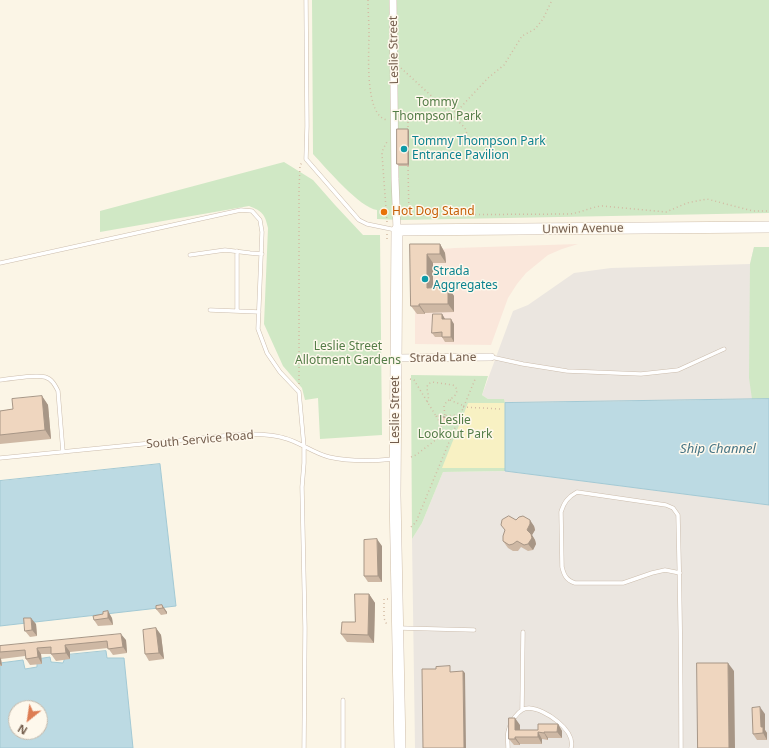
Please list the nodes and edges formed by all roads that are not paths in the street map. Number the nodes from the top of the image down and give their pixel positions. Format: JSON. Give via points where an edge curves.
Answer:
{"nodes":[{"id":1,"x":306,"y":0,"type":"edge"},
{"id":2,"x":393,"y":0,"type":"edge"},
{"id":3,"x":769,"y":227,"type":"edge"},
{"id":4,"x":397,"y":230,"type":"junction"},
{"id":5,"x":237,"y":251,"type":"junction"},
{"id":6,"x":262,"y":254,"type":"junction"},
{"id":7,"x":190,"y":255,"type":"dead end"},
{"id":8,"x":0,"y":263,"type":"edge"},
{"id":9,"x":210,"y":310,"type":"dead end"},
{"id":10,"x":237,"y":311,"type":"junction"},
{"id":11,"x":259,"y":312,"type":"junction"},
{"id":12,"x":724,"y":350,"type":"dead end"},
{"id":13,"x":491,"y":357,"type":"joint"},
{"id":14,"x":396,"y":358,"type":"junction"},
{"id":15,"x":0,"y":380,"type":"edge"},
{"id":16,"x":304,"y":447,"type":"junction"},
{"id":17,"x":63,"y":452,"type":"junction"},
{"id":18,"x":0,"y":458,"type":"edge"},
{"id":19,"x":395,"y":458,"type":"junction"},
{"id":20,"x":680,"y":573,"type":"junction"},
{"id":21,"x":394,"y":626,"type":"junction"},
{"id":22,"x":474,"y":630,"type":"dead end"},
{"id":23,"x":523,"y":632,"type":"dead end"},
{"id":24,"x":343,"y":700,"type":"dead end"},
{"id":25,"x":522,"y":710,"type":"junction"},
{"id":26,"x":304,"y":748,"type":"edge"},
{"id":27,"x":343,"y":748,"type":"edge"},
{"id":28,"x":400,"y":748,"type":"edge"},
{"id":29,"x":508,"y":748,"type":"edge"},
{"id":30,"x":571,"y":748,"type":"edge"},
{"id":31,"x":681,"y":748,"type":"edge"}],
"edges":[{"from":1,"to":4,"type":"lane","via":[[306,159],[359,220]]},
{"from":2,"to":4,"type":"street","name":"Leslie Street"},
{"from":3,"to":4,"type":"street","name":"Unwin Avenue"},
{"from":4,"to":14,"type":"street","name":"Leslie Street"},
{"from":5,"to":6,"type":"lane"},
{"from":5,"to":7,"type":"lane","via":[[225,250]]},
{"from":5,"to":10,"type":"lane"},
{"from":6,"to":8,"type":"lane","via":[[260,220],[253,211],[244,209]]},
{"from":6,"to":11,"type":"lane"},
{"from":9,"to":10,"type":"lane"},
{"from":10,"to":11,"type":"lane"},
{"from":11,"to":16,"type":"lane","via":[[258,329],[267,353],[280,372],[299,392]]},
{"from":12,"to":13,"type":"lane","via":[[678,370],[641,374],[567,371]]},
{"from":13,"to":14,"type":"street","name":"Strada Lane"},
{"from":14,"to":19,"type":"street","name":"Leslie Street"},
{"from":15,"to":17,"type":"lane","via":[[46,377],[55,384],[58,391]]},
{"from":16,"to":17,"type":"lane","name":"South Service Road","via":[[284,438],[244,434]]},
{"from":16,"to":19,"type":"lane","name":"South Service Road","via":[[329,457],[346,460]]},
{"from":16,"to":26,"type":"lane"},
{"from":17,"to":18,"type":"lane","name":"South Service Road"},
{"from":19,"to":21,"type":"street","name":"Leslie Street"},
{"from":20,"to":20,"type":"lane","via":[[678,514],[673,508],[577,492],[569,496],[561,512],[562,567],[568,580],[575,583],[623,583],[665,570]]},
{"from":20,"to":31,"type":"lane"},
{"from":21,"to":22,"type":"lane"},
{"from":21,"to":28,"type":"street","name":"Leslie Street"},
{"from":23,"to":25,"type":"lane"},
{"from":24,"to":27,"type":"lane"},
{"from":25,"to":29,"type":"lane","via":[[514,718],[508,732]]},
{"from":25,"to":30,"type":"lane","via":[[529,708],[541,711],[556,720],[566,729]]}]}
